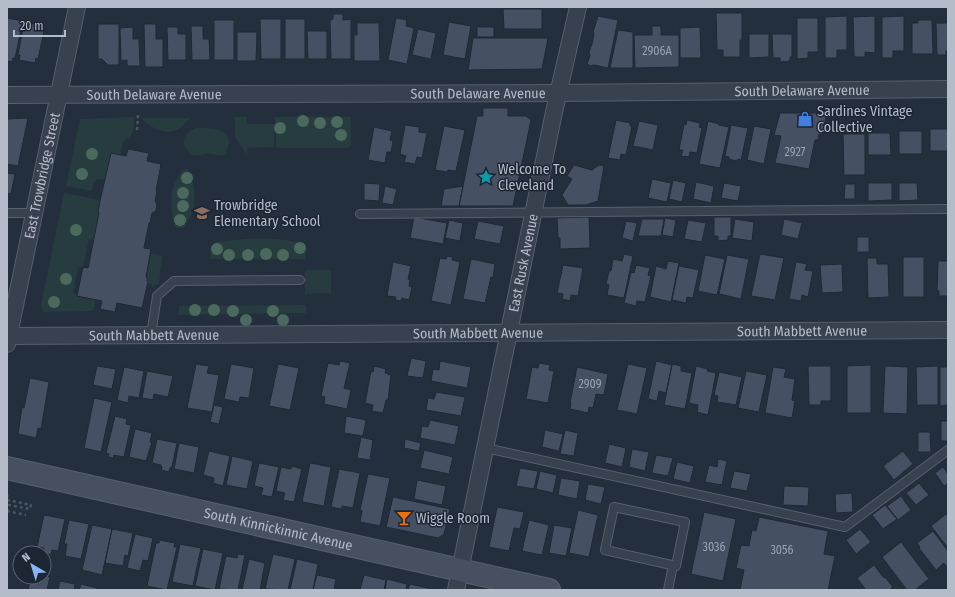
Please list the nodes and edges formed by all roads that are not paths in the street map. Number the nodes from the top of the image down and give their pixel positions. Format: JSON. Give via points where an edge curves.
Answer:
{"nodes":[{"id":1,"x":77,"y":7,"type":"edge"},
{"id":2,"x":578,"y":7,"type":"edge"},
{"id":3,"x":948,"y":89,"type":"edge"},
{"id":4,"x":558,"y":93,"type":"junction"},
{"id":5,"x":7,"y":95,"type":"edge"},
{"id":6,"x":58,"y":95,"type":"junction"},
{"id":7,"x":948,"y":209,"type":"edge"},
{"id":8,"x":534,"y":212,"type":"junction"},
{"id":9,"x":34,"y":213,"type":"junction"},
{"id":10,"x":7,"y":214,"type":"edge"},
{"id":11,"x":360,"y":214,"type":"dead end"},
{"id":12,"x":300,"y":280,"type":"dead end"},
{"id":13,"x":948,"y":330,"type":"edge"},
{"id":14,"x":510,"y":332,"type":"junction"},
{"id":15,"x":151,"y":335,"type":"junction"},
{"id":16,"x":8,"y":339,"type":"edge"},
{"id":17,"x":486,"y":448,"type":"junction"},
{"id":18,"x":948,"y":450,"type":"edge"},
{"id":19,"x":7,"y":468,"type":"edge"},
{"id":20,"x":673,"y":565,"type":"junction"},
{"id":21,"x":458,"y":580,"type":"edge"},
{"id":22,"x":549,"y":590,"type":"edge"},
{"id":23,"x":668,"y":590,"type":"edge"}],
"edges":[{"from":1,"to":6,"type":"street","name":"East Trowbridge Street"},
{"from":2,"to":4,"type":"street","name":"East Rusk Avenue"},
{"from":3,"to":4,"type":"street","name":"South Delaware Avenue"},
{"from":4,"to":6,"type":"street","name":"South Delaware Avenue"},
{"from":4,"to":8,"type":"street","name":"East Rusk Avenue"},
{"from":5,"to":6,"type":"street","name":"South Delaware Avenue"},
{"from":6,"to":9,"type":"street","name":"East Trowbridge Street"},
{"from":7,"to":8,"type":"lane"},
{"from":8,"to":11,"type":"lane"},
{"from":8,"to":14,"type":"street","name":"East Rusk Avenue"},
{"from":9,"to":10,"type":"lane"},
{"from":9,"to":16,"type":"street","name":"East Trowbridge Street"},
{"from":12,"to":15,"type":"lane","via":[[174,281],[157,296]]},
{"from":13,"to":14,"type":"street","name":"South Mabbett Avenue"},
{"from":14,"to":15,"type":"street","name":"South Mabbett Avenue"},
{"from":14,"to":17,"type":"street","name":"East Rusk Avenue"},
{"from":15,"to":16,"type":"street","name":"South Mabbett Avenue"},
{"from":17,"to":18,"type":"lane","via":[[845,527]]},
{"from":17,"to":21,"type":"street","name":"East Rusk Avenue"},
{"from":19,"to":21,"type":"main road","name":"South Kinnickinnic Avenue"},
{"from":20,"to":20,"type":"lane","via":[[676,566],[685,522],[614,507],[605,550]]},
{"from":20,"to":23,"type":"lane"},
{"from":21,"to":22,"type":"main road","name":"South Kinnickinnic Avenue"}]}
